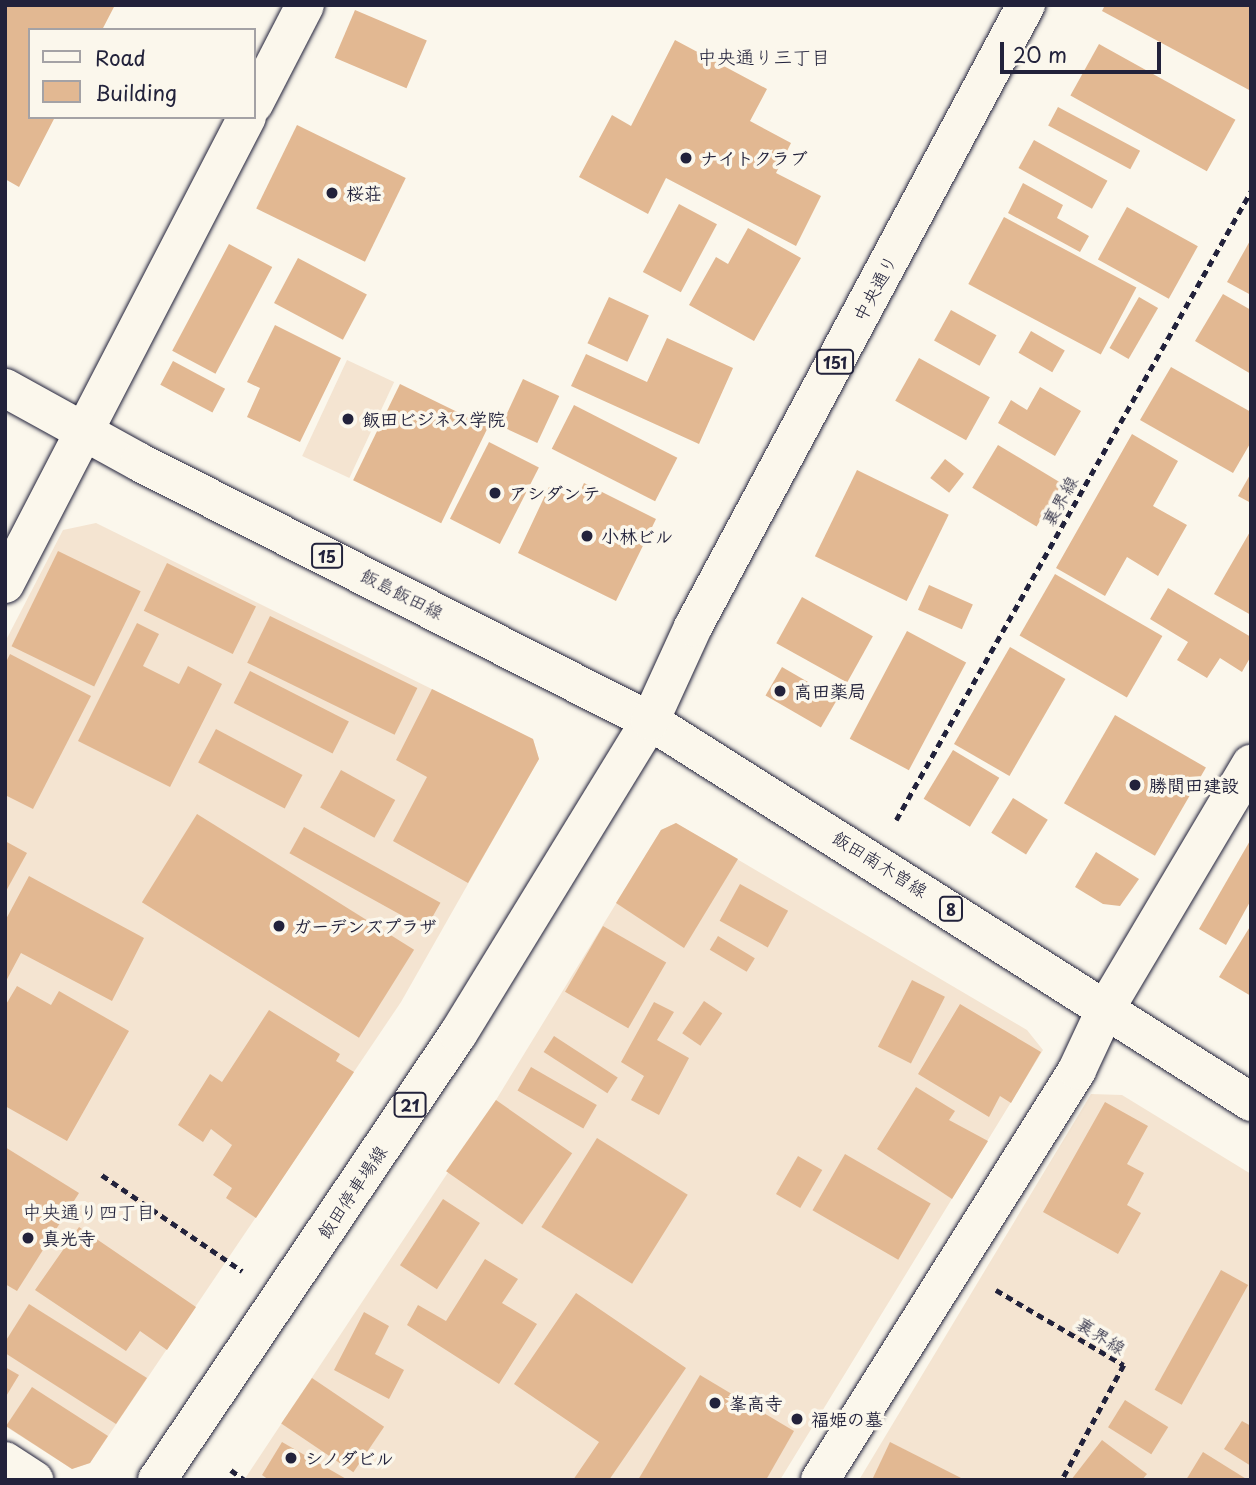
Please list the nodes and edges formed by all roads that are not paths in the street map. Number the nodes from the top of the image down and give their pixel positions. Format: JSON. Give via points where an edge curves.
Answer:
{"nodes":[{"id":1,"x":305,"y":5,"type":"edge"},
{"id":2,"x":1027,"y":5,"type":"edge"},
{"id":3,"x":256,"y":100,"type":"edge"},
{"id":4,"x":246,"y":119,"type":"edge"},
{"id":5,"x":5,"y":388,"type":"edge"},
{"id":6,"x":87,"y":434,"type":"junction"},
{"id":7,"x":5,"y":584,"type":"edge"},
{"id":8,"x":649,"y":721,"type":"junction"},
{"id":9,"x":1251,"y":764,"type":"edge"},
{"id":10,"x":1106,"y":1009,"type":"junction"},
{"id":11,"x":1251,"y":1102,"type":"edge"},
{"id":12,"x":5,"y":1461,"type":"edge"},
{"id":13,"x":34,"y":1480,"type":"edge"},
{"id":14,"x":157,"y":1480,"type":"edge"},
{"id":15,"x":821,"y":1480,"type":"edge"}],
"edges":[{"from":1,"to":3,"type":"main road"},
{"from":2,"to":8,"type":"main road","name":"中央通り","number":"151","via":[[693,627]]},
{"from":4,"to":6,"type":"main road"},
{"from":5,"to":6,"type":"main road","name":"飯島飯田線","number":"15"},
{"from":6,"to":7,"type":"main road"},
{"from":6,"to":8,"type":"main road","name":"飯島飯田線","number":"15"},
{"from":8,"to":10,"type":"main road","name":"飯田南木曽線","number":"8"},
{"from":8,"to":14,"type":"main road","name":"飯田停車場線","number":"21","via":[[458,1034]]},
{"from":9,"to":10,"type":"main road"},
{"from":10,"to":11,"type":"main road","name":"飯田南木曽線","number":"8"},
{"from":10,"to":15,"type":"main road","via":[[1077,1070]]},
{"from":12,"to":13,"type":"main road"}]}
